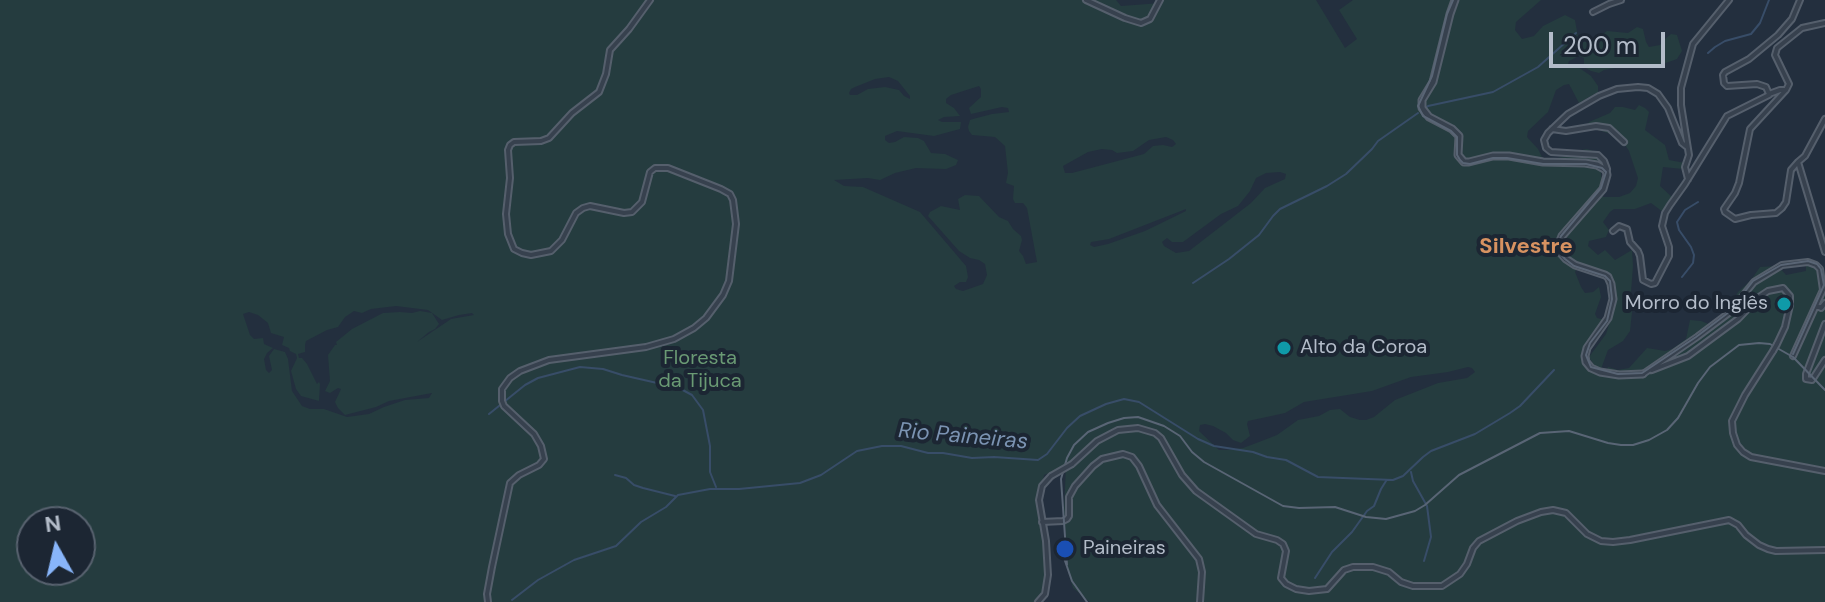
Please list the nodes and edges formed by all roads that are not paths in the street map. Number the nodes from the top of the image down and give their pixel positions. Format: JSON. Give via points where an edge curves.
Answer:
{"nodes":[{"id":1,"x":650,"y":0,"type":"edge"},
{"id":2,"x":1086,"y":0,"type":"edge"},
{"id":3,"x":1160,"y":0,"type":"edge"},
{"id":4,"x":1455,"y":0,"type":"edge"},
{"id":5,"x":1729,"y":0,"type":"edge"},
{"id":6,"x":1800,"y":0,"type":"edge"},
{"id":7,"x":1616,"y":1,"type":"edge"},
{"id":8,"x":1593,"y":12,"type":"dead end"},
{"id":9,"x":1825,"y":23,"type":"edge"},
{"id":10,"x":1786,"y":90,"type":"junction"},
{"id":11,"x":1769,"y":94,"type":"junction"},
{"id":12,"x":1825,"y":119,"type":"edge"},
{"id":13,"x":1552,"y":129,"type":"junction"},
{"id":14,"x":1624,"y":142,"type":"dead end"},
{"id":15,"x":1687,"y":147,"type":"junction"},
{"id":16,"x":1689,"y":155,"type":"junction"},
{"id":17,"x":1700,"y":160,"type":"junction"},
{"id":18,"x":1798,"y":162,"type":"junction"},
{"id":19,"x":1607,"y":172,"type":"junction"},
{"id":20,"x":1688,"y":179,"type":"junction"},
{"id":21,"x":1613,"y":231,"type":"dead end"},
{"id":22,"x":1825,"y":252,"type":"edge"},
{"id":23,"x":1825,"y":303,"type":"edge"},
{"id":24,"x":1817,"y":306,"type":"junction"},
{"id":25,"x":1825,"y":324,"type":"edge"},
{"id":26,"x":1793,"y":356,"type":"dead end"},
{"id":27,"x":1825,"y":360,"type":"edge"},
{"id":28,"x":1643,"y":374,"type":"junction"},
{"id":29,"x":1825,"y":471,"type":"edge"},
{"id":30,"x":1042,"y":522,"type":"junction"},
{"id":31,"x":1825,"y":550,"type":"edge"},
{"id":32,"x":488,"y":602,"type":"edge"},
{"id":33,"x":1038,"y":602,"type":"edge"},
{"id":34,"x":1200,"y":602,"type":"edge"}],
"edges":[{"from":1,"to":32,"type":"street","via":[[610,50],[599,92],[549,138],[510,145],[508,234],[514,249],[522,253],[551,251],[583,208],[632,212],[642,202],[650,172],[668,168],[730,194],[736,224],[729,281],[706,318],[674,339],[549,360],[510,378],[502,389],[504,406],[534,434],[544,459],[510,483]]},
{"from":2,"to":3,"type":"street","via":[[1141,23],[1150,19]]},
{"from":4,"to":19,"type":"street","via":[[1422,104],[1429,117],[1459,136],[1461,159],[1509,156],[1585,163]]},
{"from":5,"to":15,"type":"street","via":[[1690,50],[1680,97]]},
{"from":6,"to":11,"type":"street","via":[[1778,35],[1723,75],[1727,86],[1757,84]]},
{"from":7,"to":8,"type":"street"},
{"from":9,"to":10,"type":"street","via":[[1807,25],[1777,48],[1777,62],[1789,84]]},
{"from":10,"to":11,"type":"street"},
{"from":10,"to":18,"type":"street","via":[[1750,129],[1739,183],[1725,212],[1735,219],[1780,211]]},
{"from":11,"to":17,"type":"street","via":[[1727,116]]},
{"from":12,"to":18,"type":"street"},
{"from":13,"to":14,"type":"street","via":[[1609,128]]},
{"from":13,"to":15,"type":"street","via":[[1599,96],[1617,89],[1648,88],[1668,108]]},
{"from":13,"to":19,"type":"street","via":[[1544,140],[1549,151],[1598,155]]},
{"from":15,"to":16,"type":"street"},
{"from":16,"to":17,"type":"street"},
{"from":16,"to":20,"type":"street"},
{"from":17,"to":20,"type":"street"},
{"from":18,"to":22,"type":"street"},
{"from":19,"to":28,"type":"street","via":[[1603,189],[1558,246],[1566,259],[1605,275],[1611,286],[1608,318],[1587,348],[1586,362],[1600,372]]},
{"from":20,"to":21,"type":"street","via":[[1664,217],[1669,252],[1655,283],[1643,280],[1640,256],[1627,229],[1619,226]]},
{"from":23,"to":24,"type":"street"},
{"from":24,"to":26,"type":"street"},
{"from":24,"to":28,"type":"street","via":[[1823,290],[1820,269],[1808,262],[1778,267],[1754,282],[1729,313]]},
{"from":25,"to":27,"type":"street","via":[[1806,379],[1812,380]]},
{"from":28,"to":29,"type":"street","bridge":true,"via":[[1688,356],[1759,297],[1783,288],[1790,296],[1785,327],[1732,421],[1733,433],[1751,457]]},
{"from":30,"to":31,"type":"street","bridge":true,"via":[[1039,500],[1045,480],[1097,441],[1118,430],[1138,428],[1161,438],[1196,491],[1256,534],[1283,544],[1281,578],[1296,589],[1327,589],[1353,567],[1389,572],[1413,586],[1442,586],[1460,574],[1479,541],[1553,510],[1566,513],[1601,541],[1638,539],[1729,520],[1768,549]]},
{"from":30,"to":33,"type":"street","via":[[1048,575]]},
{"from":30,"to":34,"type":"street","via":[[1067,519],[1075,486],[1102,459],[1132,457],[1157,505],[1199,559]]}]}
